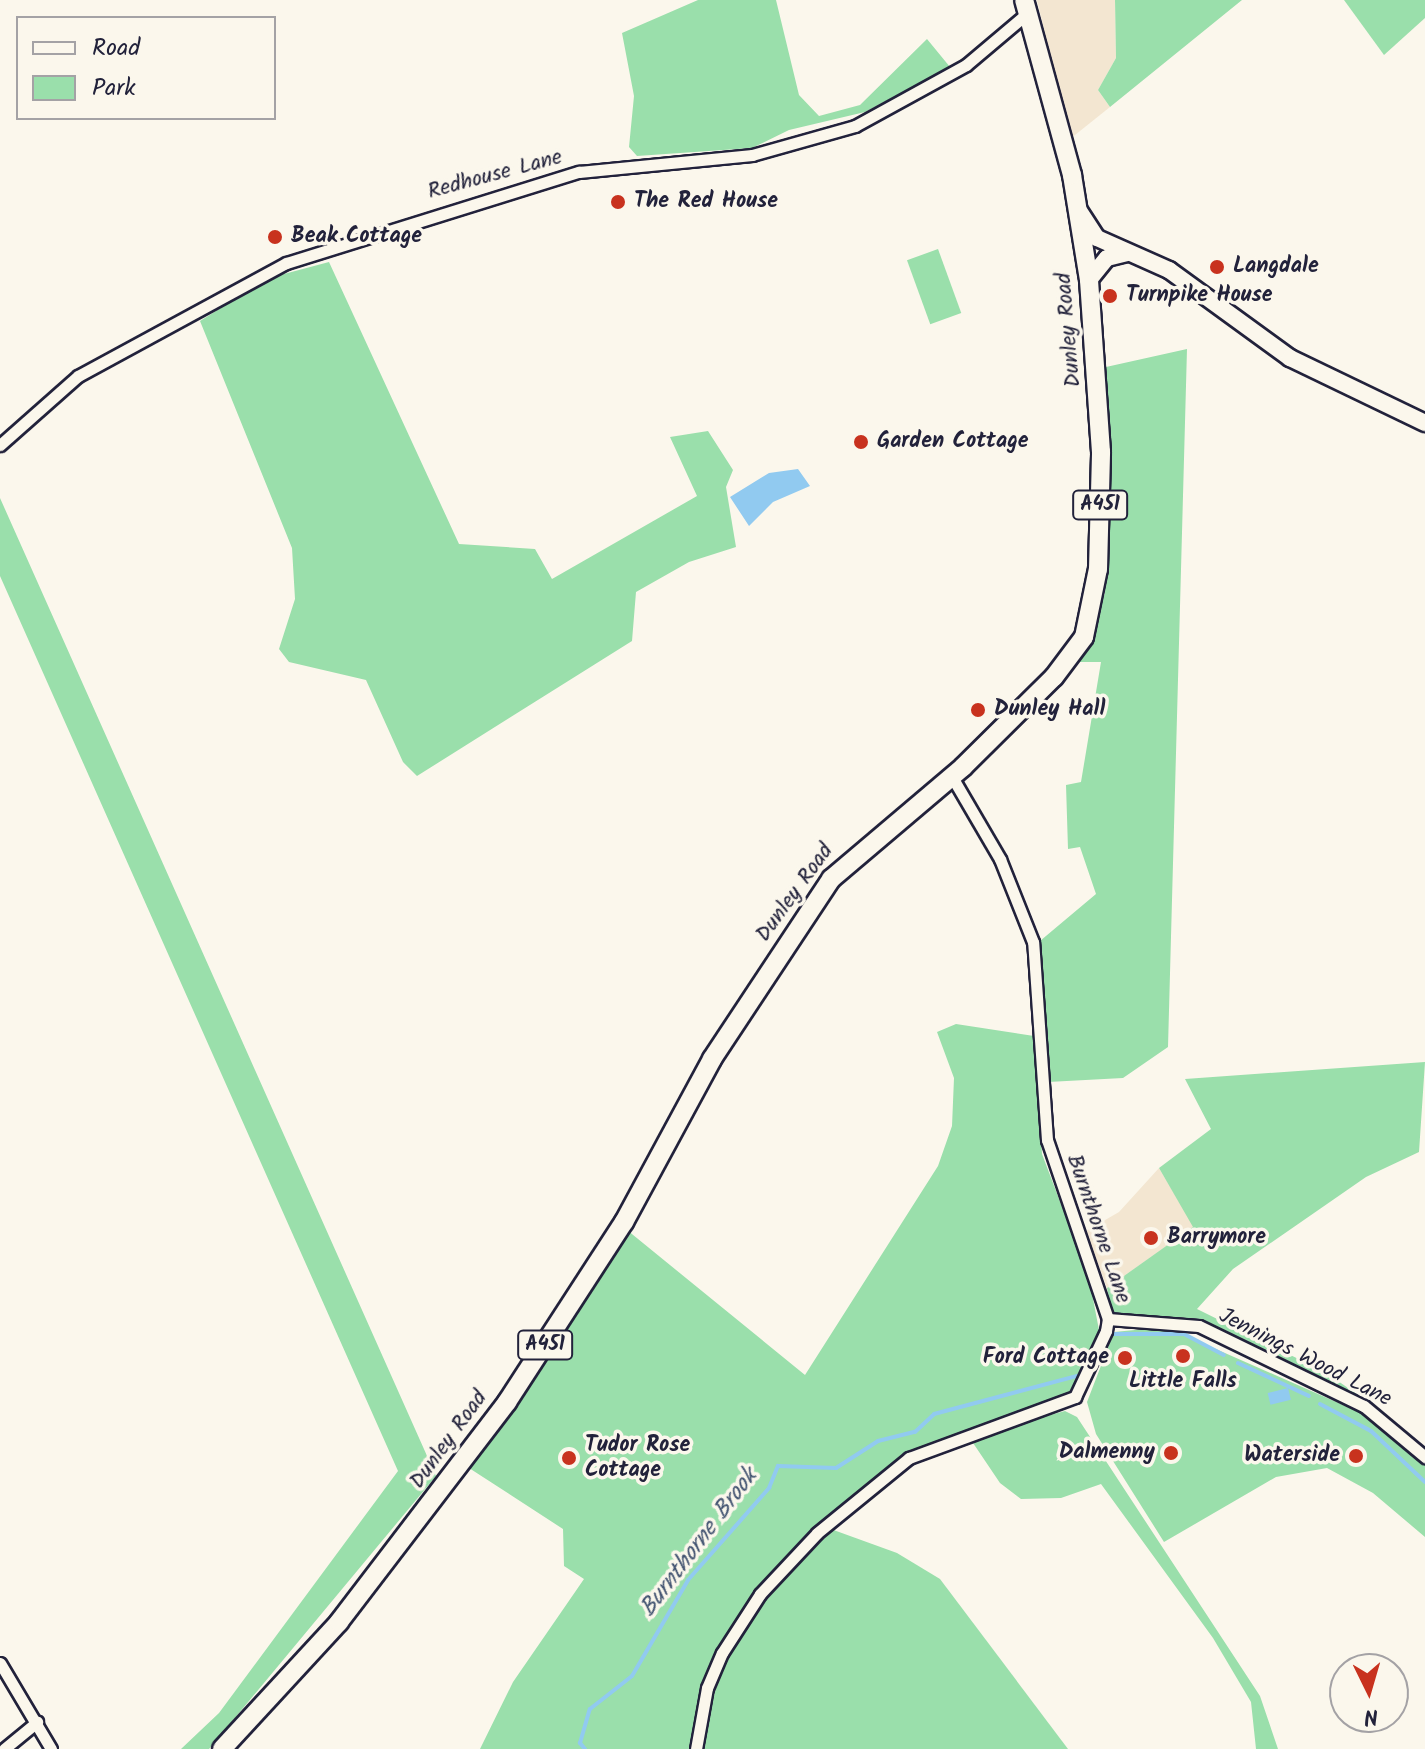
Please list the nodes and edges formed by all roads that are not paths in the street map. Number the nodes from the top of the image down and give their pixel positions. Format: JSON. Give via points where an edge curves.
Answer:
{"nodes":[{"id":1,"x":1024,"y":8,"type":"edge"},
{"id":2,"x":1079,"y":210,"type":"junction"},
{"id":3,"x":1127,"y":253,"type":"junction"},
{"id":4,"x":1089,"y":280,"type":"junction"},
{"id":5,"x":1425,"y":423,"type":"edge"},
{"id":6,"x":0,"y":445,"type":"edge"},
{"id":7,"x":952,"y":777,"type":"junction"},
{"id":8,"x":1108,"y":1319,"type":"junction"},
{"id":9,"x":1425,"y":1457,"type":"edge"},
{"id":10,"x":0,"y":1663,"type":"edge"},
{"id":11,"x":37,"y":1722,"type":"junction"},
{"id":12,"x":4,"y":1749,"type":"edge"},
{"id":13,"x":51,"y":1749,"type":"edge"},
{"id":14,"x":222,"y":1749,"type":"edge"},
{"id":15,"x":696,"y":1749,"type":"edge"}],
"edges":[{"from":1,"to":2,"type":"main road","name":"Dunley Road","number":"A451"},
{"from":1,"to":6,"type":"street","name":"Redhouse Lane","via":[[955,72],[855,126],[752,155],[567,175],[286,263],[78,376]]},
{"from":2,"to":3,"type":"street","via":[[1097,238]]},
{"from":2,"to":4,"type":"main road","name":"Dunley Road","number":"A451"},
{"from":3,"to":4,"type":"street","via":[[1107,258]]},
{"from":3,"to":5,"type":"street","via":[[1169,270],[1331,382]]},
{"from":4,"to":7,"type":"main road","name":"Dunley Road","number":"A451","via":[[1101,452],[1092,617],[1054,677]]},
{"from":7,"to":8,"type":"street","name":"Burnthorne Lane","via":[[1006,870],[1033,942],[1047,1140]]},
{"from":7,"to":14,"type":"main road","name":"Dunley Road","number":"A451","via":[[831,879],[712,1059],[624,1222],[507,1402],[339,1622]]},
{"from":8,"to":9,"type":"street","name":"Jennings Wood Lane","via":[[1211,1331],[1364,1406]]},
{"from":8,"to":15,"type":"street","name":"Burnthorne Lane","via":[[1092,1373],[1075,1397],[909,1458],[817,1533],[760,1594],[722,1653],[707,1688]]},
{"from":10,"to":11,"type":"street"},
{"from":11,"to":12,"type":"street"},
{"from":11,"to":13,"type":"street"}]}
